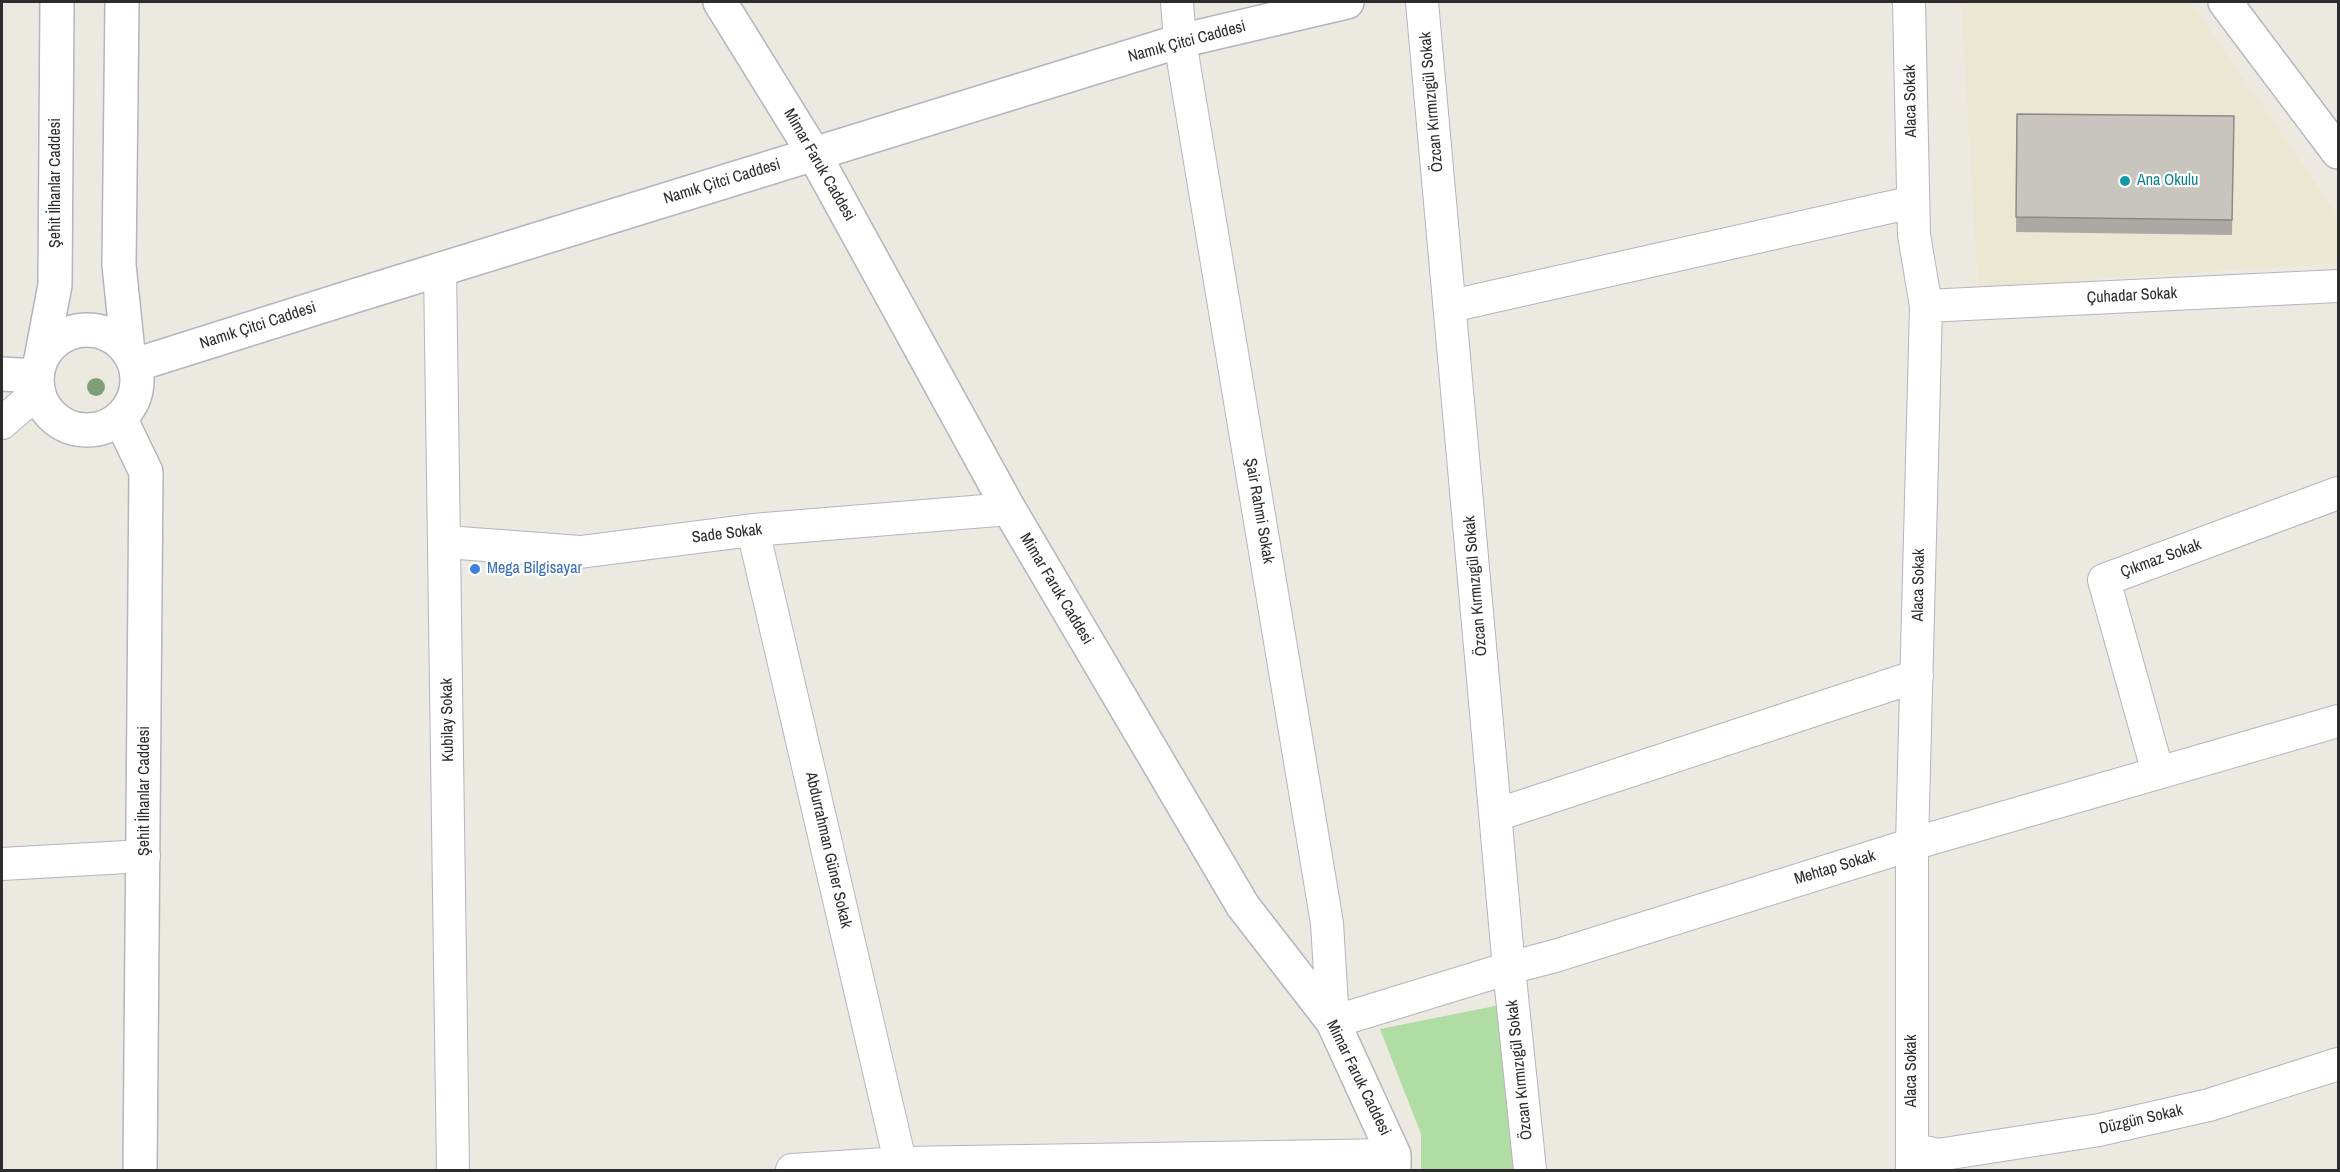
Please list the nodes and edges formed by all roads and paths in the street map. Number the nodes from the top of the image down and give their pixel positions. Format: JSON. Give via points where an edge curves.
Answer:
{"nodes":[{"id":1,"x":57,"y":2,"type":"edge"},
{"id":2,"x":122,"y":2,"type":"edge"},
{"id":3,"x":720,"y":2,"type":"edge"},
{"id":4,"x":1177,"y":2,"type":"edge"},
{"id":5,"x":1347,"y":2,"type":"edge"},
{"id":6,"x":1422,"y":2,"type":"edge"},
{"id":7,"x":1909,"y":2,"type":"edge"},
{"id":8,"x":2225,"y":2,"type":"edge"},
{"id":9,"x":1180,"y":41,"type":"junction"},
{"id":10,"x":2338,"y":152,"type":"edge"},
{"id":11,"x":814,"y":154,"type":"junction"},
{"id":12,"x":1913,"y":202,"type":"junction"},
{"id":13,"x":441,"y":269,"type":"junction"},
{"id":14,"x":2338,"y":286,"type":"edge"},
{"id":15,"x":1451,"y":306,"type":"junction"},
{"id":16,"x":1926,"y":306,"type":"junction"},
{"id":17,"x":132,"y":359,"type":"junction"},
{"id":18,"x":2,"y":374,"type":"edge"},
{"id":19,"x":39,"y":377,"type":"junction"},
{"id":20,"x":120,"y":418,"type":"junction"},
{"id":21,"x":2,"y":423,"type":"edge"},
{"id":22,"x":2338,"y":493,"type":"edge"},
{"id":23,"x":1009,"y":508,"type":"junction"},
{"id":24,"x":753,"y":530,"type":"junction"},
{"id":25,"x":446,"y":542,"type":"junction"},
{"id":26,"x":1917,"y":676,"type":"junction"},
{"id":27,"x":2338,"y":721,"type":"edge"},
{"id":28,"x":2158,"y":773,"type":"junction"},
{"id":29,"x":1496,"y":815,"type":"junction"},
{"id":30,"x":1912,"y":844,"type":"junction"},
{"id":31,"x":144,"y":856,"type":"junction"},
{"id":32,"x":2,"y":864,"type":"edge"},
{"id":33,"x":1509,"y":968,"type":"junction"},
{"id":34,"x":1333,"y":1022,"type":"junction"},
{"id":35,"x":2338,"y":1064,"type":"edge"},
{"id":36,"x":1921,"y":1158,"type":"edge"},
{"id":37,"x":1394,"y":1163,"type":"edge"},
{"id":38,"x":902,"y":1167,"type":"edge"},
{"id":39,"x":140,"y":1170,"type":"edge"},
{"id":40,"x":453,"y":1170,"type":"edge"},
{"id":41,"x":792,"y":1170,"type":"edge"},
{"id":42,"x":1530,"y":1170,"type":"edge"}],
"edges":[{"from":1,"to":19,"type":"street","name":"Şehit İlhanlar Caddesi","via":[[55,285]]},
{"from":2,"to":17,"type":"street","via":[[119,265]]},
{"from":3,"to":11,"type":"street","name":"Mimar Faruk Caddesi"},
{"from":4,"to":9,"type":"street","name":"Şair Rahmi Sokak"},
{"from":5,"to":9,"type":"street","name":"Namık Çitci Caddesi"},
{"from":6,"to":15,"type":"street","name":"Özcan Kırmızıgül Sokak"},
{"from":7,"to":12,"type":"street","name":"Alaca Sokak"},
{"from":8,"to":10,"type":"street"},
{"from":9,"to":11,"type":"street","name":"Namık Çitci Caddesi"},
{"from":9,"to":34,"type":"street","name":"Şair Rahmi Sokak","via":[[1328,923]]},
{"from":11,"to":13,"type":"street","name":"Namık Çitci Caddesi"},
{"from":11,"to":23,"type":"street","name":"Mimar Faruk Caddesi"},
{"from":12,"to":15,"type":"street"},
{"from":12,"to":16,"type":"street","name":"Alaca Sokak","via":[[1914,235]]},
{"from":13,"to":17,"type":"street","name":"Namık Çitci Caddesi"},
{"from":13,"to":25,"type":"street","name":"Kubilay Sokak"},
{"from":14,"to":16,"type":"street","name":"Çuhadar Sokak"},
{"from":15,"to":29,"type":"street","name":"Özcan Kırmızıgül Sokak"},
{"from":16,"to":26,"type":"street","name":"Alaca Sokak"},
{"from":17,"to":19,"type":"street","via":[[118,341],[106,334],[78,331],[65,335],[46,352]]},
{"from":17,"to":20,"type":"street","via":[[137,380],[135,394]]},
{"from":18,"to":19,"type":"street"},
{"from":19,"to":20,"type":"street","via":[[44,405],[65,424],[93,430]]},
{"from":19,"to":21,"type":"street"},
{"from":20,"to":31,"type":"street","name":"Şehit İlhanlar Caddesi","via":[[146,472]]},
{"from":22,"to":28,"type":"street","name":"Çıkmaz Sokak","via":[[2104,580]]},
{"from":23,"to":24,"type":"street","name":"Sade Sokak"},
{"from":23,"to":34,"type":"street","name":"Mimar Faruk Caddesi","via":[[1243,906]]},
{"from":24,"to":25,"type":"street","name":"Sade Sokak","via":[[580,552]]},
{"from":24,"to":38,"type":"street","name":"Abdurrahman Güner Sokak"},
{"from":25,"to":40,"type":"street","name":"Kubilay Sokak"},
{"from":26,"to":29,"type":"street"},
{"from":26,"to":30,"type":"street","name":"Alaca Sokak"},
{"from":27,"to":28,"type":"street","name":"Mehtap Sokak"},
{"from":28,"to":30,"type":"street","name":"Mehtap Sokak"},
{"from":29,"to":33,"type":"street","name":"Özcan Kırmızıgül Sokak"},
{"from":30,"to":33,"type":"street","name":"Mehtap Sokak"},
{"from":30,"to":36,"type":"street","name":"Alaca Sokak"},
{"from":31,"to":32,"type":"street"},
{"from":31,"to":39,"type":"street","name":"Şehit İlhanlar Caddesi"},
{"from":33,"to":34,"type":"street","name":"Mehtap Sokak"},
{"from":33,"to":42,"type":"street","name":"Özcan Kırmızıgül Sokak"},
{"from":34,"to":37,"type":"street","name":"Mimar Faruk Caddesi"},
{"from":35,"to":36,"type":"street","name":"Düzgün Sokak","via":[[2209,1105],[2121,1125]]},
{"from":37,"to":38,"type":"street"},
{"from":38,"to":41,"type":"street"}]}
